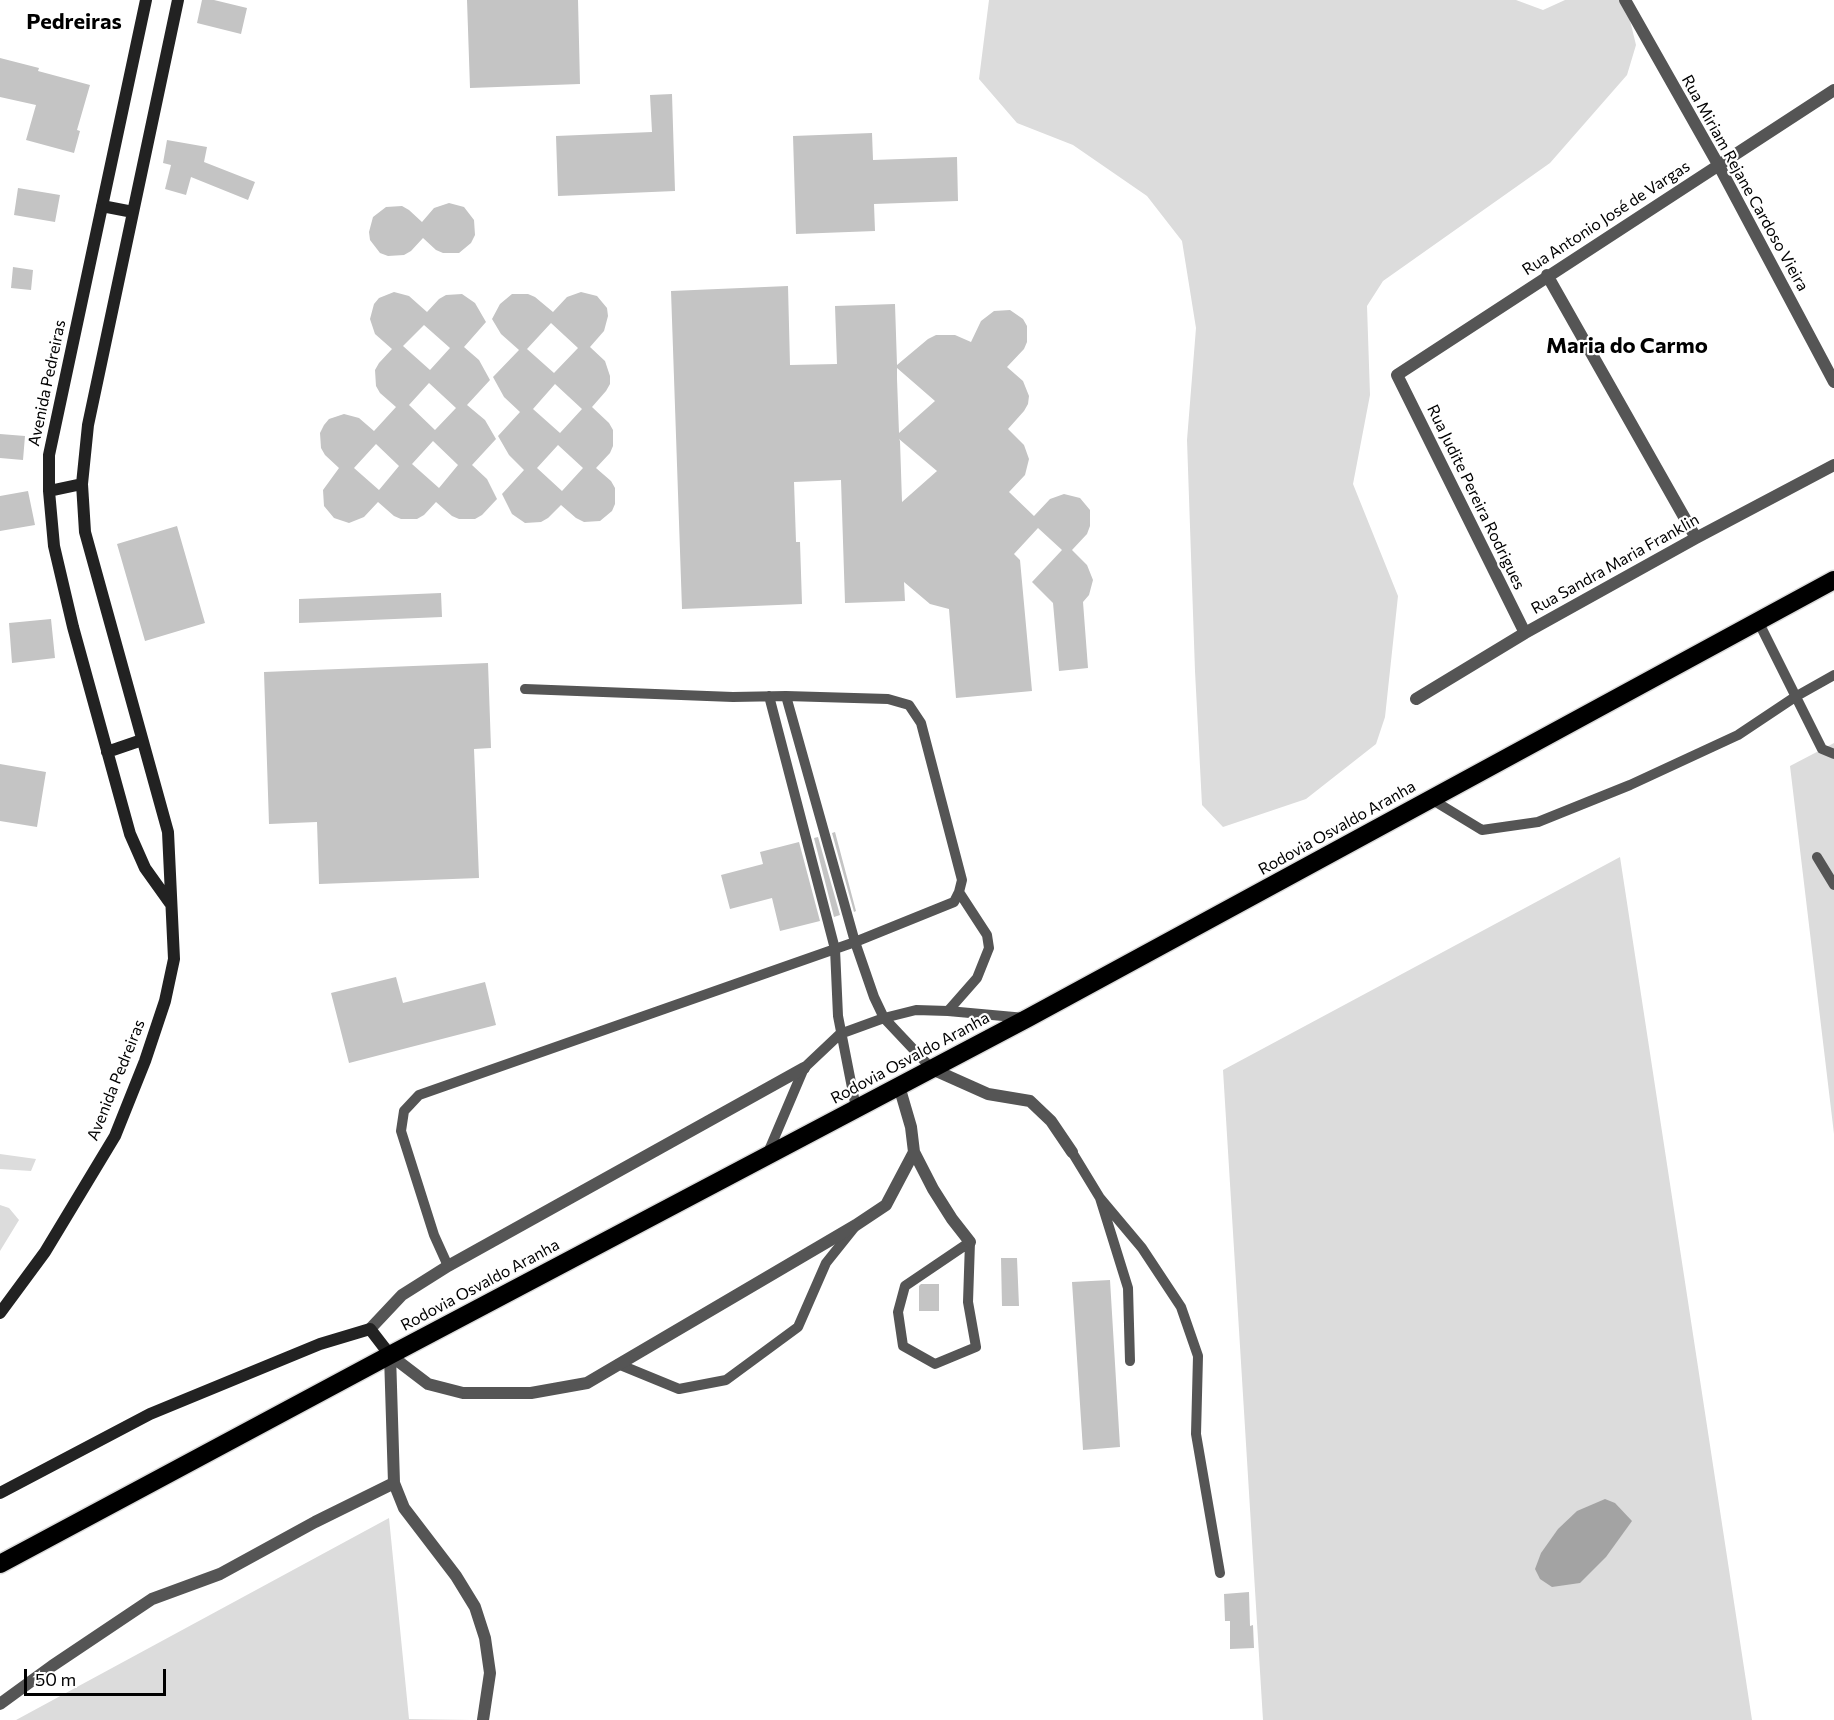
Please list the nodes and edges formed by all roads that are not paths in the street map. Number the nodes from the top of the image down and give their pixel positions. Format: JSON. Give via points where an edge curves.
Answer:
{"nodes":[{"id":1,"x":146,"y":0,"type":"edge"},
{"id":2,"x":178,"y":0,"type":"edge"},
{"id":3,"x":1625,"y":0,"type":"edge"},
{"id":4,"x":1834,"y":90,"type":"edge"},
{"id":5,"x":1719,"y":166,"type":"junction"},
{"id":6,"x":102,"y":206,"type":"junction"},
{"id":7,"x":133,"y":212,"type":"junction"},
{"id":8,"x":1547,"y":275,"type":"junction"},
{"id":9,"x":1397,"y":375,"type":"joint"},
{"id":10,"x":1834,"y":382,"type":"edge"},
{"id":11,"x":1834,"y":465,"type":"edge"},
{"id":12,"x":82,"y":484,"type":"junction"},
{"id":13,"x":49,"y":491,"type":"junction"},
{"id":14,"x":1696,"y":538,"type":"junction"},
{"id":15,"x":1834,"y":580,"type":"edge"},
{"id":16,"x":1758,"y":621,"type":"junction"},
{"id":17,"x":1525,"y":633,"type":"junction"},
{"id":18,"x":1834,"y":675,"type":"edge"},
{"id":19,"x":525,"y":689,"type":"dead end"},
{"id":20,"x":769,"y":696,"type":"junction"},
{"id":21,"x":786,"y":696,"type":"junction"},
{"id":22,"x":1795,"y":697,"type":"junction"},
{"id":23,"x":1416,"y":699,"type":"dead end"},
{"id":24,"x":142,"y":740,"type":"junction"},
{"id":25,"x":107,"y":752,"type":"junction"},
{"id":26,"x":1834,"y":754,"type":"edge"},
{"id":27,"x":1431,"y":799,"type":"junction"},
{"id":28,"x":1817,"y":857,"type":"dead end"},
{"id":29,"x":1834,"y":885,"type":"edge"},
{"id":30,"x":959,"y":892,"type":"junction"},
{"id":31,"x":171,"y":903,"type":"junction"},
{"id":32,"x":855,"y":942,"type":"junction"},
{"id":33,"x":835,"y":949,"type":"junction"},
{"id":34,"x":948,"y":1011,"type":"junction"},
{"id":35,"x":884,"y":1018,"type":"junction"},
{"id":36,"x":1028,"y":1018,"type":"junction"},
{"id":37,"x":840,"y":1034,"type":"junction"},
{"id":38,"x":804,"y":1068,"type":"junction"},
{"id":39,"x":932,"y":1069,"type":"junction"},
{"id":40,"x":899,"y":1086,"type":"junction"},
{"id":41,"x":856,"y":1108,"type":"junction"},
{"id":42,"x":914,"y":1152,"type":"junction"},
{"id":43,"x":1072,"y":1152,"type":"joint"},
{"id":44,"x":767,"y":1155,"type":"junction"},
{"id":45,"x":1100,"y":1198,"type":"junction"},
{"id":46,"x":856,"y":1225,"type":"junction"},
{"id":47,"x":970,"y":1242,"type":"junction"},
{"id":48,"x":448,"y":1266,"type":"junction"},
{"id":49,"x":0,"y":1313,"type":"edge"},
{"id":50,"x":370,"y":1329,"type":"junction"},
{"id":51,"x":390,"y":1355,"type":"junction"},
{"id":52,"x":1130,"y":1361,"type":"dead end"},
{"id":53,"x":618,"y":1364,"type":"junction"},
{"id":54,"x":394,"y":1483,"type":"junction"},
{"id":55,"x":0,"y":1493,"type":"edge"},
{"id":56,"x":0,"y":1564,"type":"edge"},
{"id":57,"x":1220,"y":1574,"type":"dead end"},
{"id":58,"x":0,"y":1704,"type":"edge"},
{"id":59,"x":483,"y":1720,"type":"edge"}],
"edges":[{"from":1,"to":6,"type":"main road","name":"Avenida Pedreiras"},
{"from":2,"to":7,"type":"main road","name":"Avenida Pedreiras"},
{"from":3,"to":5,"type":"street","name":"Rua Miriam Rejane Cardoso Vieira"},
{"from":4,"to":5,"type":"street","name":"Rua Antonio José de Vargas"},
{"from":5,"to":8,"type":"street","name":"Rua Antonio José de Vargas"},
{"from":5,"to":10,"type":"street","name":"Rua Miriam Rejane Cardoso Vieira"},
{"from":6,"to":7,"type":"main road"},
{"from":6,"to":13,"type":"main road","name":"Avenida Pedreiras","via":[[49,455]]},
{"from":7,"to":12,"type":"main road","name":"Avenida Pedreiras","via":[[88,425]]},
{"from":8,"to":9,"type":"street","name":"Rua Antonio José de Vargas"},
{"from":8,"to":14,"type":"street"},
{"from":9,"to":17,"type":"street","name":"Rua Judite Pereira Rodrigues"},
{"from":11,"to":14,"type":"street","name":"Rua Sandra Maria Franklin"},
{"from":12,"to":13,"type":"main road"},
{"from":12,"to":24,"type":"main road","name":"Avenida Pedreiras","via":[[85,532]]},
{"from":13,"to":25,"type":"main road","name":"Avenida Pedreiras","via":[[57,557]]},
{"from":14,"to":17,"type":"street","name":"Rua Sandra Maria Franklin"},
{"from":15,"to":16,"type":"highway","name":"Rodovia Osvaldo Aranha"},
{"from":16,"to":22,"type":"lane"},
{"from":16,"to":27,"type":"highway","name":"Rodovia Osvaldo Aranha"},
{"from":17,"to":23,"type":"street","name":"Rua Sandra Maria Franklin"},
{"from":18,"to":22,"type":"lane"},
{"from":19,"to":20,"type":"lane"},
{"from":20,"to":21,"type":"lane"},
{"from":20,"to":33,"type":"lane"},
{"from":21,"to":30,"type":"lane","via":[[888,699],[909,705],[921,723],[962,880]]},
{"from":21,"to":32,"type":"lane"},
{"from":22,"to":26,"type":"lane","via":[[1822,749]]},
{"from":22,"to":27,"type":"lane","via":[[1728,740],[1538,822],[1482,830]]},
{"from":24,"to":25,"type":"main road"},
{"from":24,"to":31,"type":"main road","name":"Avenida Pedreiras","via":[[168,832]]},
{"from":25,"to":31,"type":"main road","name":"Avenida Pedreiras","via":[[130,834],[145,868]]},
{"from":27,"to":36,"type":"highway","name":"Rodovia Osvaldo Aranha"},
{"from":28,"to":29,"type":"lane"},
{"from":30,"to":32,"type":"lane","via":[[954,902]]},
{"from":30,"to":34,"type":"lane","via":[[987,934],[989,948],[977,978]]},
{"from":31,"to":49,"type":"main road","name":"Avenida Pedreiras","via":[[174,959],[165,1002],[115,1136],[45,1252]]},
{"from":32,"to":33,"type":"lane"},
{"from":32,"to":35,"type":"lane"},
{"from":33,"to":37,"type":"lane"},
{"from":33,"to":48,"type":"lane","via":[[419,1095],[404,1111],[401,1131],[434,1235]]},
{"from":34,"to":35,"type":"lane","via":[[916,1010]]},
{"from":34,"to":36,"type":"lane"},
{"from":35,"to":37,"type":"lane"},
{"from":35,"to":39,"type":"lane"},
{"from":36,"to":39,"type":"highway","name":"Rodovia Osvaldo Aranha"},
{"from":37,"to":38,"type":"lane"},
{"from":37,"to":41,"type":"lane"},
{"from":38,"to":44,"type":"lane"},
{"from":38,"to":48,"type":"street"},
{"from":39,"to":40,"type":"highway","name":"Rodovia Osvaldo Aranha"},
{"from":39,"to":43,"type":"street","via":[[988,1094],[1030,1101],[1051,1121]]},
{"from":40,"to":41,"type":"highway","name":"Rodovia Osvaldo Aranha"},
{"from":40,"to":42,"type":"street","via":[[912,1127]]},
{"from":41,"to":44,"type":"highway","name":"Rodovia Osvaldo Aranha"},
{"from":42,"to":46,"type":"street","via":[[886,1205]]},
{"from":42,"to":47,"type":"street","via":[[933,1189]]},
{"from":43,"to":45,"type":"lane"},
{"from":44,"to":51,"type":"highway","name":"Rodovia Osvaldo Aranha"},
{"from":45,"to":52,"type":"lane","via":[[1128,1288]]},
{"from":45,"to":57,"type":"lane","via":[[1142,1248],[1181,1307],[1198,1356],[1196,1434]]},
{"from":46,"to":53,"type":"street"},
{"from":46,"to":53,"type":"lane","via":[[826,1263],[798,1327],[726,1380],[679,1389]]},
{"from":47,"to":47,"type":"lane","via":[[968,1302],[976,1347],[935,1364],[903,1346],[898,1312],[905,1286]]},
{"from":48,"to":50,"type":"street","via":[[402,1295]]},
{"from":50,"to":51,"type":"main road"},
{"from":50,"to":55,"type":"main road","via":[[320,1344],[150,1414]]},
{"from":51,"to":53,"type":"street","via":[[428,1384],[463,1393],[531,1393],[586,1383]]},
{"from":51,"to":54,"type":"street"},
{"from":51,"to":56,"type":"highway","name":"Rodovia Osvaldo Aranha"},
{"from":54,"to":58,"type":"street","via":[[220,1574],[152,1599]]},
{"from":54,"to":59,"type":"street","via":[[404,1508],[475,1607],[490,1673]]}]}
